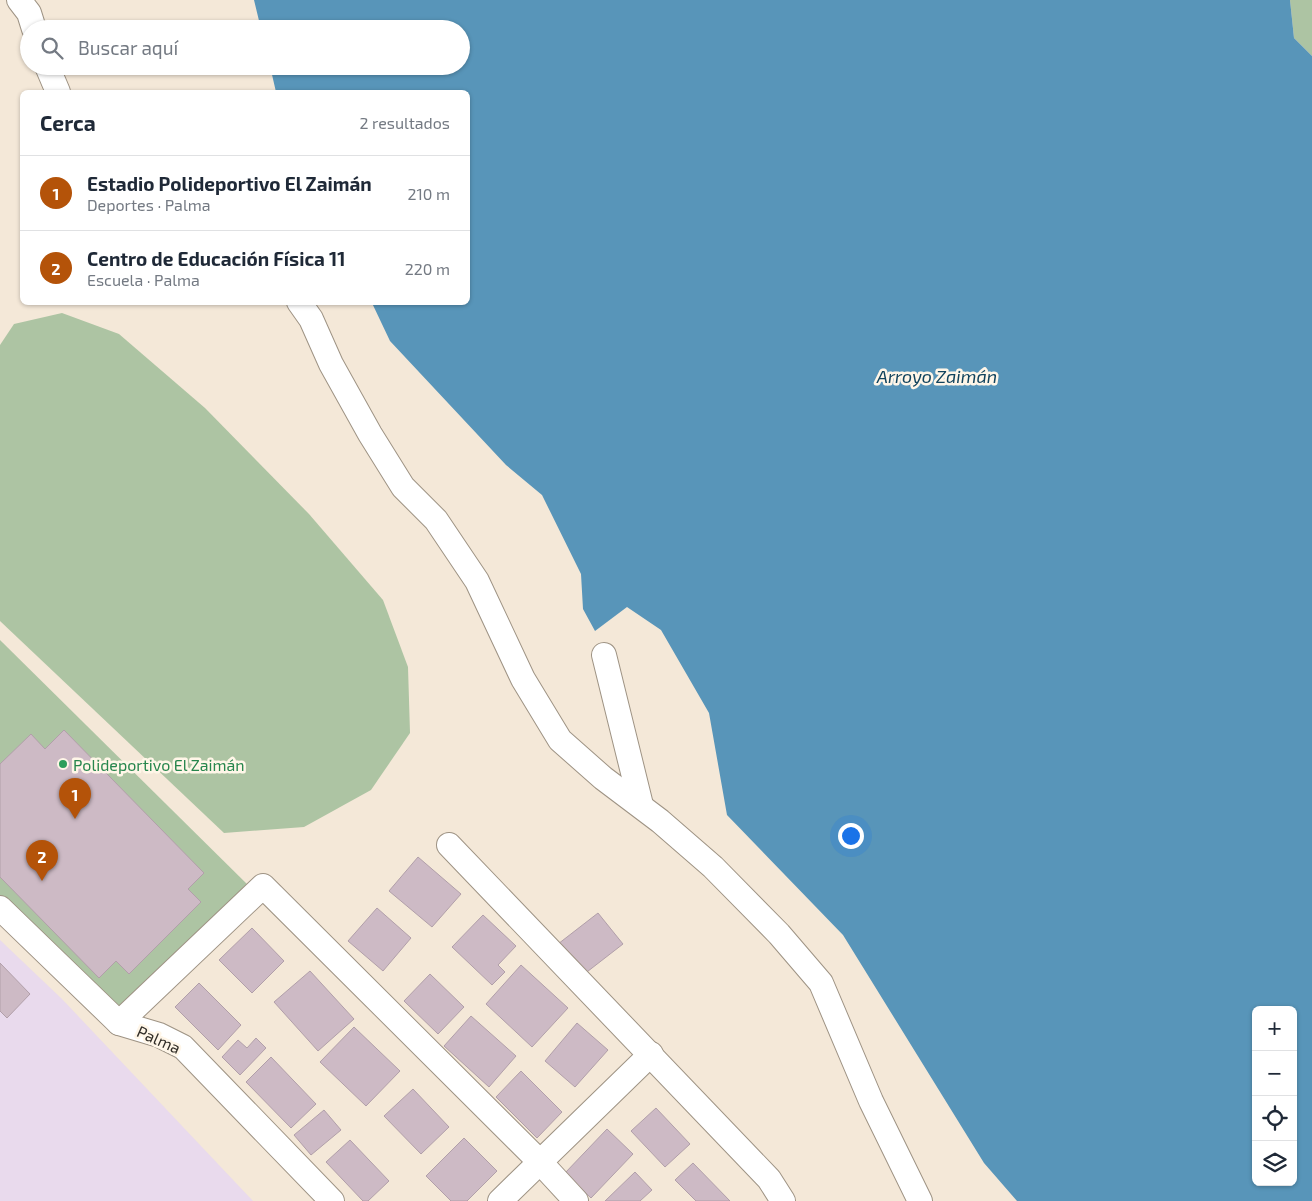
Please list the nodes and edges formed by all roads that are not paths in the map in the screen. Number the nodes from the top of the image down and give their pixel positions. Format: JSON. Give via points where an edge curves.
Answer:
{"nodes":[{"id":1,"x":19,"y":0,"type":"edge"},
{"id":2,"x":31,"y":20,"type":"edge"},
{"id":3,"x":51,"y":75,"type":"edge"},
{"id":4,"x":57,"y":90,"type":"edge"},
{"id":5,"x":301,"y":305,"type":"edge"},
{"id":6,"x":604,"y":655,"type":"dead end"},
{"id":7,"x":640,"y":806,"type":"junction"},
{"id":8,"x":449,"y":845,"type":"dead end"},
{"id":9,"x":0,"y":908,"type":"edge"},
{"id":10,"x":119,"y":1023,"type":"junction"},
{"id":11,"x":651,"y":1054,"type":"junction"},
{"id":12,"x":540,"y":1162,"type":"junction"},
{"id":13,"x":332,"y":1201,"type":"edge"},
{"id":14,"x":500,"y":1201,"type":"edge"},
{"id":15,"x":576,"y":1201,"type":"edge"},
{"id":16,"x":783,"y":1201,"type":"edge"},
{"id":17,"x":920,"y":1201,"type":"edge"}],
"edges":[{"from":1,"to":2,"type":"street"},
{"from":3,"to":4,"type":"street"},
{"from":5,"to":7,"type":"street","via":[[370,434],[403,487],[436,520],[477,581],[523,679],[560,740]]},
{"from":6,"to":7,"type":"street"},
{"from":7,"to":17,"type":"street","via":[[719,874],[779,934],[821,983],[871,1102]]},
{"from":8,"to":11,"type":"street"},
{"from":9,"to":10,"type":"street","name":"Palma"},
{"from":10,"to":12,"type":"street","via":[[263,886]]},
{"from":10,"to":13,"type":"street","name":"Palma","via":[[159,1035],[183,1047]]},
{"from":11,"to":12,"type":"street"},
{"from":11,"to":16,"type":"street","via":[[769,1179]]},
{"from":12,"to":14,"type":"street"},
{"from":12,"to":15,"type":"street"}]}
